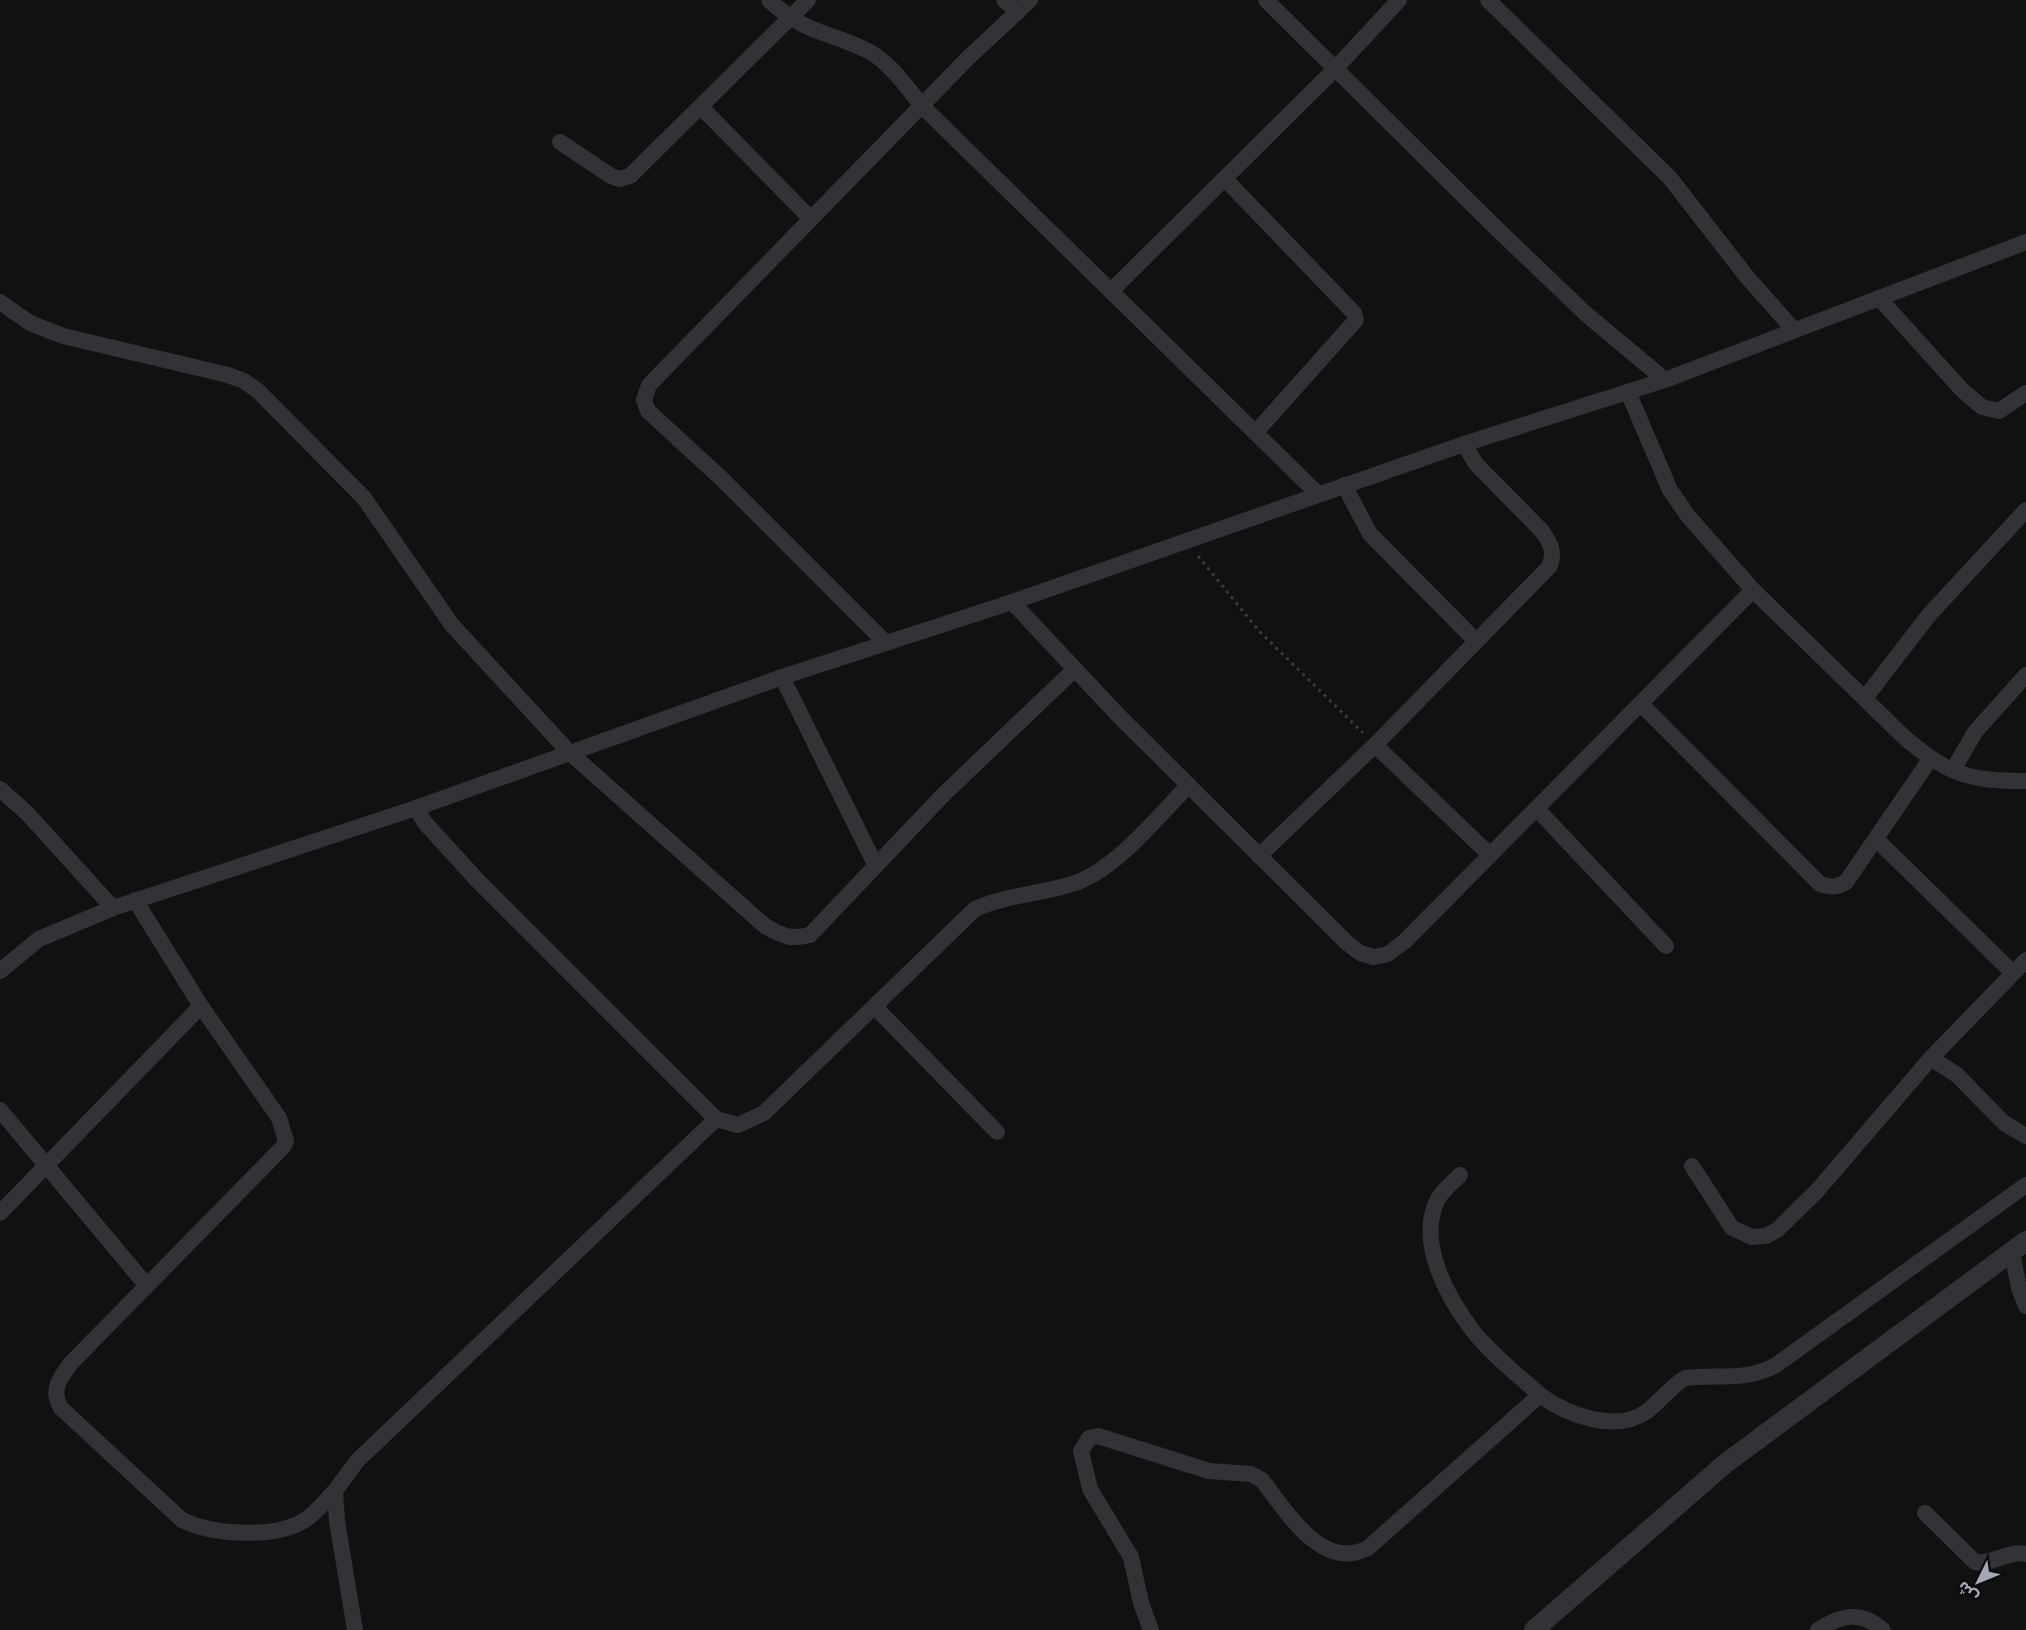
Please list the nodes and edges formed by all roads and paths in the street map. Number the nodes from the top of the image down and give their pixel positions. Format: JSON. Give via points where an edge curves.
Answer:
{"nodes":[{"id":1,"x":769,"y":0,"type":"edge"},
{"id":2,"x":808,"y":0,"type":"edge"},
{"id":3,"x":1004,"y":0,"type":"edge"},
{"id":4,"x":1266,"y":0,"type":"edge"},
{"id":5,"x":1400,"y":0,"type":"edge"},
{"id":6,"x":1488,"y":0,"type":"edge"},
{"id":7,"x":1024,"y":6,"type":"edge"},
{"id":8,"x":789,"y":19,"type":"junction"},
{"id":9,"x":1334,"y":70,"type":"junction"},
{"id":10,"x":921,"y":106,"type":"junction"},
{"id":11,"x":701,"y":107,"type":"junction"},
{"id":12,"x":560,"y":142,"type":"dead end"},
{"id":13,"x":1225,"y":179,"type":"junction"},
{"id":14,"x":812,"y":219,"type":"junction"},
{"id":15,"x":2026,"y":242,"type":"edge"},
{"id":16,"x":1111,"y":291,"type":"junction"},
{"id":17,"x":1879,"y":298,"type":"junction"},
{"id":18,"x":0,"y":302,"type":"edge"},
{"id":19,"x":1794,"y":330,"type":"junction"},
{"id":20,"x":1665,"y":380,"type":"junction"},
{"id":21,"x":1628,"y":392,"type":"junction"},
{"id":22,"x":2026,"y":393,"type":"edge"},
{"id":23,"x":1256,"y":432,"type":"junction"},
{"id":24,"x":1464,"y":444,"type":"junction"},
{"id":25,"x":1344,"y":485,"type":"junction"},
{"id":26,"x":1318,"y":494,"type":"junction"},
{"id":27,"x":2026,"y":510,"type":"edge"},
{"id":28,"x":1186,"y":540,"type":"junction"},
{"id":29,"x":1753,"y":590,"type":"junction"},
{"id":30,"x":1012,"y":602,"type":"junction"},
{"id":31,"x":1476,"y":641,"type":"junction"},
{"id":32,"x":886,"y":643,"type":"junction"},
{"id":33,"x":1074,"y":670,"type":"junction"},
{"id":34,"x":2026,"y":675,"type":"edge"},
{"id":35,"x":782,"y":677,"type":"junction"},
{"id":36,"x":1865,"y":698,"type":"junction"},
{"id":37,"x":1641,"y":704,"type":"junction"},
{"id":38,"x":1375,"y":745,"type":"junction"},
{"id":39,"x":569,"y":753,"type":"junction"},
{"id":40,"x":1930,"y":758,"type":"junction"},
{"id":41,"x":1953,"y":770,"type":"junction"},
{"id":42,"x":2026,"y":781,"type":"edge"},
{"id":43,"x":1189,"y":785,"type":"junction"},
{"id":44,"x":0,"y":789,"type":"edge"},
{"id":45,"x":416,"y":808,"type":"junction"},
{"id":46,"x":1537,"y":809,"type":"junction"},
{"id":47,"x":1877,"y":840,"type":"junction"},
{"id":48,"x":1490,"y":855,"type":"junction"},
{"id":49,"x":1260,"y":856,"type":"junction"},
{"id":50,"x":875,"y":864,"type":"junction"},
{"id":51,"x":135,"y":900,"type":"junction"},
{"id":52,"x":113,"y":908,"type":"junction"},
{"id":53,"x":1666,"y":946,"type":"dead end"},
{"id":54,"x":2026,"y":960,"type":"edge"},
{"id":55,"x":0,"y":971,"type":"edge"},
{"id":56,"x":2013,"y":973,"type":"junction"},
{"id":57,"x":201,"y":1006,"type":"junction"},
{"id":58,"x":875,"y":1007,"type":"junction"},
{"id":59,"x":1931,"y":1058,"type":"junction"},
{"id":60,"x":0,"y":1110,"type":"edge"},
{"id":61,"x":716,"y":1119,"type":"junction"},
{"id":62,"x":997,"y":1132,"type":"dead end"},
{"id":63,"x":2026,"y":1136,"type":"edge"},
{"id":64,"x":46,"y":1166,"type":"junction"},
{"id":65,"x":1692,"y":1166,"type":"dead end"},
{"id":66,"x":1460,"y":1175,"type":"dead end"},
{"id":67,"x":2026,"y":1185,"type":"edge"},
{"id":68,"x":0,"y":1213,"type":"edge"},
{"id":69,"x":2019,"y":1246,"type":"edge"},
{"id":70,"x":147,"y":1286,"type":"junction"},
{"id":71,"x":2026,"y":1306,"type":"edge"},
{"id":72,"x":1540,"y":1395,"type":"junction"},
{"id":73,"x":335,"y":1491,"type":"junction"},
{"id":74,"x":1925,"y":1513,"type":"dead end"},
{"id":75,"x":2026,"y":1554,"type":"edge"},
{"id":76,"x":355,"y":1630,"type":"edge"},
{"id":77,"x":1151,"y":1630,"type":"edge"},
{"id":78,"x":1534,"y":1630,"type":"edge"},
{"id":79,"x":1818,"y":1630,"type":"edge"},
{"id":80,"x":1883,"y":1630,"type":"edge"}],
"edges":[{"from":1,"to":8,"type":"street"},
{"from":2,"to":8,"type":"street"},
{"from":3,"to":7,"type":"street"},
{"from":4,"to":9,"type":"street"},
{"from":5,"to":9,"type":"street"},
{"from":6,"to":19,"type":"street","via":[[1671,178],[1747,277]]},
{"from":7,"to":10,"type":"street"},
{"from":8,"to":10,"type":"street","via":[[864,48],[888,67]]},
{"from":8,"to":11,"type":"street"},
{"from":9,"to":13,"type":"street"},
{"from":9,"to":20,"type":"street","via":[[1586,314]]},
{"from":10,"to":14,"type":"street"},
{"from":10,"to":16,"type":"street"},
{"from":11,"to":12,"type":"street","via":[[625,178],[611,176]]},
{"from":11,"to":14,"type":"street"},
{"from":13,"to":16,"type":"street"},
{"from":13,"to":23,"type":"street","via":[[1354,313],[1356,320]]},
{"from":14,"to":32,"type":"street","via":[[649,385],[645,405]]},
{"from":15,"to":17,"type":"street"},
{"from":16,"to":23,"type":"street"},
{"from":17,"to":19,"type":"street"},
{"from":17,"to":22,"type":"street","via":[[1982,407],[1999,411]]},
{"from":18,"to":39,"type":"street","via":[[30,323],[63,336],[228,375],[258,391],[364,498],[452,625]]},
{"from":19,"to":20,"type":"street"},
{"from":20,"to":21,"type":"street"},
{"from":21,"to":24,"type":"street"},
{"from":21,"to":29,"type":"street","via":[[1678,503]]},
{"from":23,"to":26,"type":"street"},
{"from":24,"to":25,"type":"street"},
{"from":24,"to":31,"type":"street","via":[[1476,464],[1541,530],[1553,551],[1549,567]]},
{"from":25,"to":26,"type":"street"},
{"from":25,"to":31,"type":"street","via":[[1370,534]]},
{"from":26,"to":28,"type":"street"},
{"from":27,"to":36,"type":"street","via":[[1929,615]]},
{"from":28,"to":30,"type":"street"},
{"from":28,"to":38,"type":"path","via":[[1259,631]]},
{"from":29,"to":36,"type":"street"},
{"from":29,"to":37,"type":"street"},
{"from":30,"to":32,"type":"street"},
{"from":30,"to":33,"type":"street"},
{"from":31,"to":38,"type":"street"},
{"from":32,"to":35,"type":"street"},
{"from":33,"to":43,"type":"street"},
{"from":33,"to":50,"type":"street"},
{"from":34,"to":41,"type":"street","via":[[1975,732]]},
{"from":35,"to":39,"type":"street"},
{"from":35,"to":50,"type":"street"},
{"from":36,"to":40,"type":"street"},
{"from":37,"to":46,"type":"street"},
{"from":37,"to":47,"type":"street","via":[[1820,884],[1839,886],[1846,882]]},
{"from":38,"to":48,"type":"street"},
{"from":38,"to":49,"type":"street"},
{"from":39,"to":45,"type":"street"},
{"from":39,"to":50,"type":"street","via":[[765,926],[782,936],[796,939],[810,935]]},
{"from":40,"to":41,"type":"street"},
{"from":40,"to":47,"type":"street"},
{"from":41,"to":42,"type":"street","via":[[1984,781]]},
{"from":43,"to":49,"type":"street"},
{"from":43,"to":58,"type":"street","via":[[1116,858],[1094,874],[975,909]]},
{"from":44,"to":52,"type":"street","via":[[27,813]]},
{"from":45,"to":51,"type":"street"},
{"from":45,"to":61,"type":"street","via":[[479,882]]},
{"from":46,"to":48,"type":"street"},
{"from":46,"to":53,"type":"street"},
{"from":47,"to":56,"type":"street"},
{"from":48,"to":49,"type":"street","via":[[1405,941],[1388,954],[1374,957],[1360,953],[1346,942]]},
{"from":51,"to":52,"type":"street"},
{"from":51,"to":57,"type":"street"},
{"from":52,"to":55,"type":"street","via":[[39,939]]},
{"from":54,"to":56,"type":"street"},
{"from":56,"to":59,"type":"street"},
{"from":57,"to":64,"type":"street"},
{"from":57,"to":70,"type":"street","via":[[279,1118],[286,1141]]},
{"from":58,"to":61,"type":"street","via":[[764,1113],[738,1125]]},
{"from":58,"to":62,"type":"street"},
{"from":59,"to":63,"type":"street","via":[[1957,1076],[2004,1123]]},
{"from":59,"to":65,"type":"street","via":[[1816,1192],[1766,1236],[1741,1234],[1731,1228]]},
{"from":60,"to":64,"type":"street"},
{"from":61,"to":73,"type":"street","via":[[357,1461]]},
{"from":64,"to":68,"type":"street"},
{"from":64,"to":70,"type":"street"},
{"from":66,"to":72,"type":"street","via":[[1439,1197],[1431,1218],[1434,1255],[1450,1295],[1473,1331]]},
{"from":67,"to":72,"type":"street","via":[[1802,1348],[1761,1373],[1736,1378],[1685,1378],[1647,1412],[1632,1420],[1609,1422],[1574,1414]]},
{"from":69,"to":71,"type":"street","via":[[2019,1288]]},
{"from":69,"to":78,"type":"street","via":[[1726,1463]]},
{"from":70,"to":73,"type":"street","via":[[62,1375],[55,1398],[61,1408],[182,1520],[207,1530],[243,1533],[297,1524]]},
{"from":72,"to":77,"type":"street","via":[[1368,1548],[1354,1555],[1334,1553],[1313,1540],[1262,1480],[1251,1474],[1209,1471],[1106,1438],[1089,1438],[1081,1451],[1090,1489],[1131,1557]]},
{"from":73,"to":76,"type":"street"},
{"from":74,"to":75,"type":"street","via":[[1975,1562],[2017,1552]]},
{"from":79,"to":80,"type":"street","via":[[1842,1617],[1855,1616],[1865,1617]]}]}
